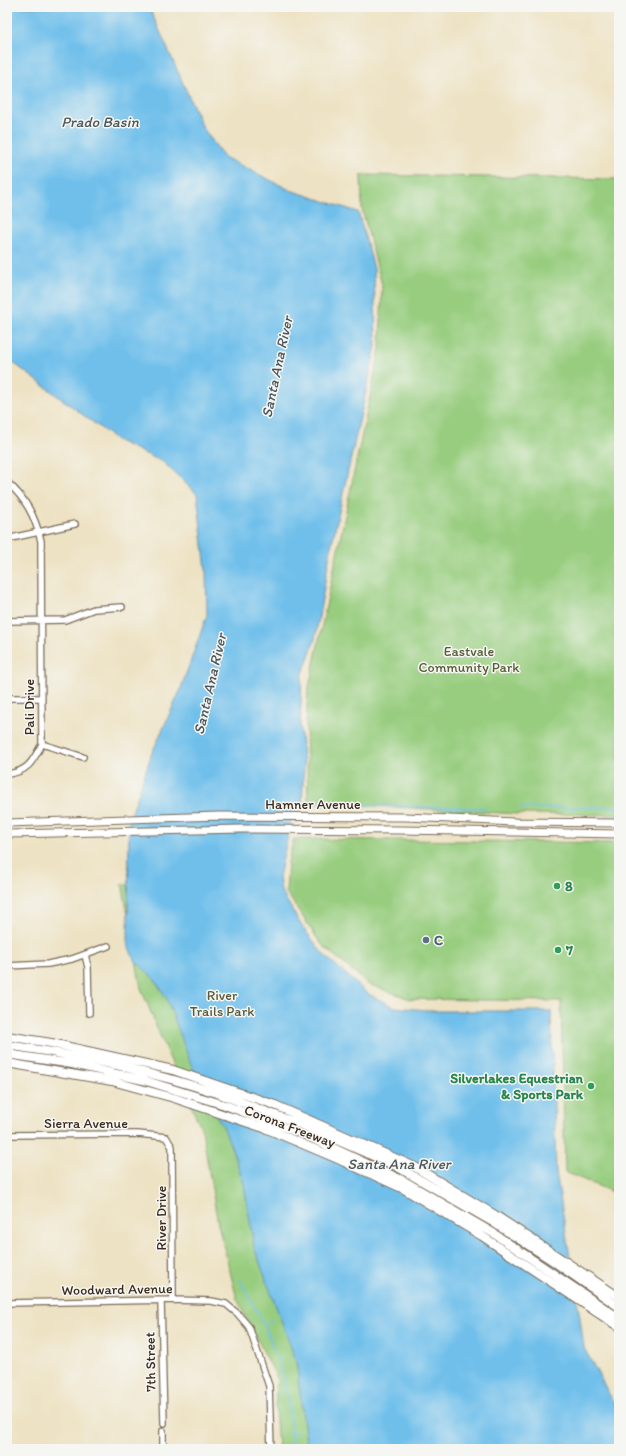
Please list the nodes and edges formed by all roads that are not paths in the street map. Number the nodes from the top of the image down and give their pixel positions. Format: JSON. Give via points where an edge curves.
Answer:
{"nodes":[{"id":1,"x":7,"y":482,"type":"edge"},
{"id":2,"x":76,"y":524,"type":"dead end"},
{"id":3,"x":39,"y":532,"type":"junction"},
{"id":4,"x":7,"y":539,"type":"edge"},
{"id":5,"x":122,"y":607,"type":"dead end"},
{"id":6,"x":7,"y":621,"type":"edge"},
{"id":7,"x":41,"y":621,"type":"junction"},
{"id":8,"x":7,"y":698,"type":"edge"},
{"id":9,"x":41,"y":698,"type":"junction"},
{"id":10,"x":42,"y":744,"type":"junction"},
{"id":11,"x":83,"y":757,"type":"dead end"},
{"id":12,"x":7,"y":774,"type":"edge"},
{"id":13,"x":7,"y":823,"type":"edge"},
{"id":14,"x":619,"y":824,"type":"edge"},
{"id":15,"x":7,"y":834,"type":"edge"},
{"id":16,"x":619,"y":834,"type":"edge"},
{"id":17,"x":108,"y":946,"type":"dead end"},
{"id":18,"x":85,"y":955,"type":"junction"},
{"id":19,"x":7,"y":966,"type":"edge"},
{"id":20,"x":89,"y":1013,"type":"dead end"},
{"id":21,"x":7,"y":1036,"type":"edge"},
{"id":22,"x":7,"y":1045,"type":"edge"},
{"id":23,"x":7,"y":1054,"type":"edge"},
{"id":24,"x":7,"y":1063,"type":"edge"},
{"id":25,"x":174,"y":1094,"type":"junction"},
{"id":26,"x":7,"y":1135,"type":"edge"},
{"id":27,"x":166,"y":1137,"type":"joint"},
{"id":28,"x":619,"y":1297,"type":"edge"},
{"id":29,"x":173,"y":1300,"type":"junction"},
{"id":30,"x":161,"y":1301,"type":"junction"},
{"id":31,"x":7,"y":1303,"type":"edge"},
{"id":32,"x":619,"y":1307,"type":"edge"},
{"id":33,"x":619,"y":1318,"type":"edge"},
{"id":34,"x":619,"y":1327,"type":"edge"},
{"id":35,"x":164,"y":1423,"type":"dead end"},
{"id":36,"x":163,"y":1431,"type":"dead end"},
{"id":37,"x":163,"y":1449,"type":"edge"},
{"id":38,"x":271,"y":1449,"type":"edge"}],
"edges":[{"from":1,"to":3,"type":"street","name":"Pali Drive","via":[[26,503]]},
{"from":2,"to":3,"type":"street"},
{"from":3,"to":4,"type":"street"},
{"from":3,"to":7,"type":"street","name":"Pali Drive"},
{"from":5,"to":7,"type":"street","via":[[94,609],[65,620]]},
{"from":6,"to":7,"type":"street"},
{"from":7,"to":9,"type":"street","name":"Pali Drive"},
{"from":8,"to":9,"type":"street"},
{"from":9,"to":10,"type":"street","name":"Pali Drive"},
{"from":10,"to":11,"type":"street"},
{"from":10,"to":12,"type":"street","name":"Pali Drive","via":[[34,760],[23,770]]},
{"from":13,"to":14,"type":"main road","name":"Hamner Avenue","via":[[218,816],[406,817]]},
{"from":15,"to":16,"type":"main road","name":"Hamner Avenue","via":[[242,829]]},
{"from":17,"to":18,"type":"street"},
{"from":18,"to":19,"type":"street","via":[[48,964]]},
{"from":18,"to":20,"type":"street","via":[[88,967]]},
{"from":21,"to":28,"type":"highway","name":"Corona Freeway","via":[[173,1070],[275,1104],[415,1168],[494,1215]]},
{"from":22,"to":32,"type":"highway","via":[[116,1065],[174,1080],[217,1093],[307,1127],[396,1166],[491,1221]]},
{"from":23,"to":25,"type":"highway","via":[[72,1064],[143,1080]]},
{"from":24,"to":25,"type":"highway","name":"Corona Freeway"},
{"from":25,"to":33,"type":"highway","via":[[225,1105],[307,1136],[404,1181],[493,1233]]},
{"from":25,"to":34,"type":"highway","name":"Corona Freeway","via":[[267,1129],[404,1189],[482,1236]]},
{"from":26,"to":27,"type":"street","name":"Sierra Avenue","via":[[138,1134]]},
{"from":27,"to":29,"type":"street","name":"River Drive","via":[[172,1147]]},
{"from":29,"to":30,"type":"street","name":"Woodward Avenue"},
{"from":29,"to":38,"type":"street","name":"Woodward Avenue","via":[[226,1304],[249,1326],[269,1386]]},
{"from":30,"to":31,"type":"street","name":"Woodward Avenue"},
{"from":30,"to":35,"type":"street","name":"7th Street"},
{"from":36,"to":37,"type":"street"}]}
